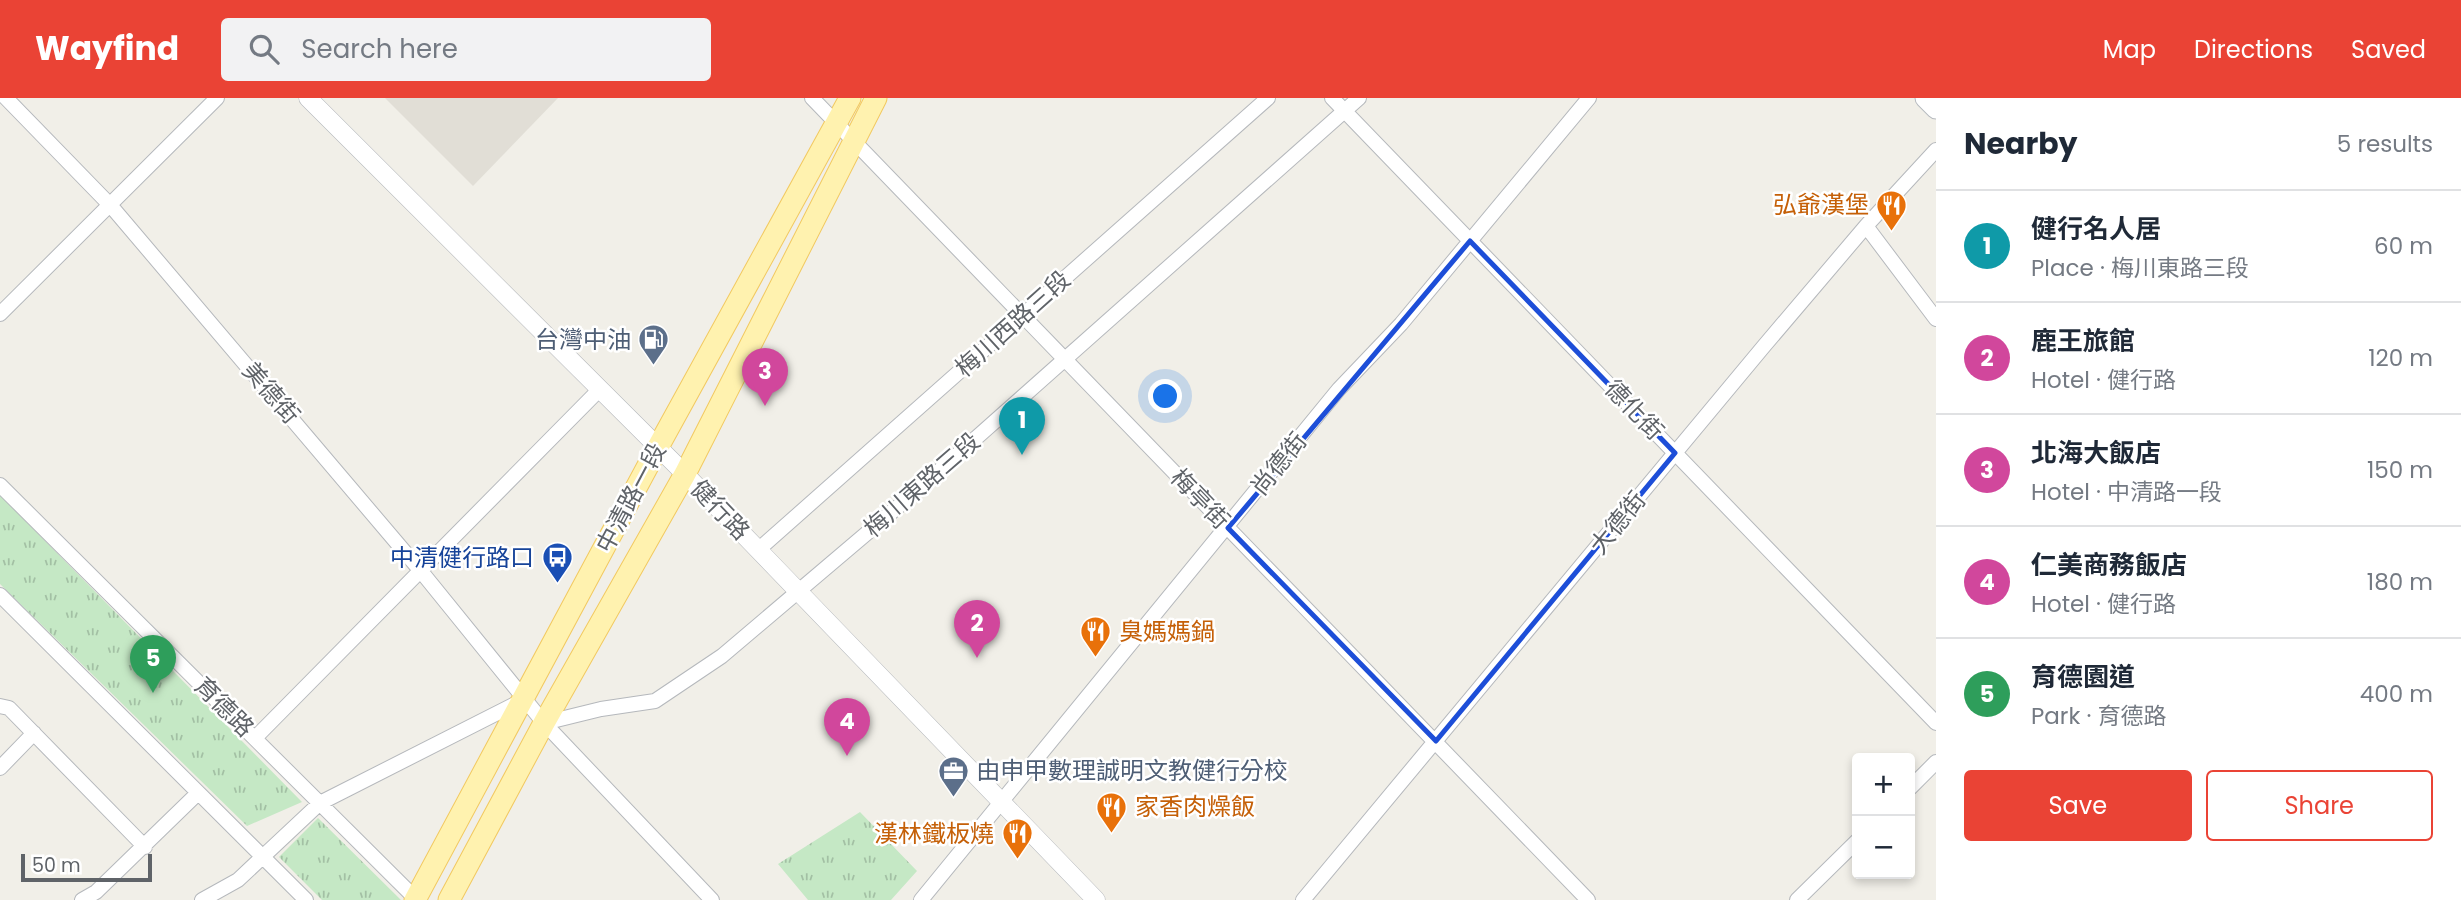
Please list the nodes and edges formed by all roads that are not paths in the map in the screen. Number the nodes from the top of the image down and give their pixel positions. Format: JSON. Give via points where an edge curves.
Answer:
{"nodes":[{"id":1,"x":6,"y":98,"type":"edge"},
{"id":2,"x":217,"y":98,"type":"edge"},
{"id":3,"x":308,"y":98,"type":"edge"},
{"id":4,"x":812,"y":98,"type":"edge"},
{"id":5,"x":850,"y":98,"type":"edge"},
{"id":6,"x":876,"y":98,"type":"edge"},
{"id":7,"x":1268,"y":98,"type":"edge"},
{"id":8,"x":1332,"y":98,"type":"edge"},
{"id":9,"x":1359,"y":98,"type":"edge"},
{"id":10,"x":1589,"y":98,"type":"edge"},
{"id":11,"x":1925,"y":98,"type":"edge"},
{"id":12,"x":1936,"y":109,"type":"edge"},
{"id":13,"x":1345,"y":111,"type":"junction"},
{"id":14,"x":837,"y":124,"type":"junction"},
{"id":15,"x":854,"y":139,"type":"junction"},
{"id":16,"x":1936,"y":150,"type":"edge"},
{"id":17,"x":111,"y":206,"type":"junction"},
{"id":18,"x":1866,"y":226,"type":"junction"},
{"id":19,"x":1470,"y":241,"type":"junction"},
{"id":20,"x":0,"y":314,"type":"edge"},
{"id":21,"x":1023,"y":316,"type":"junction"},
{"id":22,"x":1936,"y":319,"type":"edge"},
{"id":23,"x":1065,"y":359,"type":"junction"},
{"id":24,"x":600,"y":389,"type":"junction"},
{"id":25,"x":658,"y":447,"type":"junction"},
{"id":26,"x":1675,"y":453,"type":"junction"},
{"id":27,"x":685,"y":474,"type":"junction"},
{"id":28,"x":0,"y":485,"type":"edge"},
{"id":29,"x":1228,"y":528,"type":"junction"},
{"id":30,"x":758,"y":550,"type":"junction"},
{"id":31,"x":420,"y":570,"type":"junction"},
{"id":32,"x":799,"y":592,"type":"junction"},
{"id":33,"x":1,"y":598,"type":"edge"},
{"id":34,"x":524,"y":699,"type":"junction"},
{"id":35,"x":0,"y":706,"type":"edge"},
{"id":36,"x":544,"y":723,"type":"junction"},
{"id":37,"x":1936,"y":723,"type":"edge"},
{"id":38,"x":34,"y":733,"type":"junction"},
{"id":39,"x":255,"y":738,"type":"junction"},
{"id":40,"x":1436,"y":741,"type":"junction"},
{"id":41,"x":1936,"y":762,"type":"edge"},
{"id":42,"x":0,"y":768,"type":"edge"},
{"id":43,"x":1915,"y":784,"type":"edge"},
{"id":44,"x":198,"y":793,"type":"junction"},
{"id":45,"x":1001,"y":801,"type":"junction"},
{"id":46,"x":320,"y":803,"type":"junction"},
{"id":47,"x":1852,"y":846,"type":"edge"},
{"id":48,"x":145,"y":847,"type":"junction"},
{"id":49,"x":262,"y":857,"type":"junction"},
{"id":50,"x":82,"y":900,"type":"edge"},
{"id":51,"x":202,"y":900,"type":"edge"},
{"id":52,"x":306,"y":900,"type":"edge"},
{"id":53,"x":416,"y":900,"type":"edge"},
{"id":54,"x":449,"y":900,"type":"edge"},
{"id":55,"x":712,"y":900,"type":"edge"},
{"id":56,"x":921,"y":900,"type":"edge"},
{"id":57,"x":1096,"y":900,"type":"edge"},
{"id":58,"x":1303,"y":900,"type":"edge"},
{"id":59,"x":1588,"y":900,"type":"edge"},
{"id":60,"x":1797,"y":900,"type":"edge"}],
"edges":[{"from":1,"to":17,"type":"street","name":"美德街"},
{"from":2,"to":17,"type":"street"},
{"from":3,"to":24,"type":"street","name":"健行路"},
{"from":4,"to":14,"type":"street","name":"梅亭街"},
{"from":5,"to":14,"type":"main road","name":"中清路一段"},
{"from":6,"to":15,"type":"main road","name":"中清路一段"},
{"from":7,"to":21,"type":"street","name":"梅川西路三段"},
{"from":8,"to":13,"type":"street","name":"德化街"},
{"from":9,"to":13,"type":"street","name":"梅川東路三段"},
{"from":10,"to":19,"type":"street","name":"尚德街"},
{"from":11,"to":12,"type":"main road"},
{"from":13,"to":19,"type":"street","name":"德化街"},
{"from":13,"to":23,"type":"street","name":"梅川東路三段"},
{"from":14,"to":15,"type":"street","name":"梅亭街"},
{"from":14,"to":25,"type":"main road","name":"中清路一段"},
{"from":15,"to":21,"type":"street","name":"梅亭街"},
{"from":15,"to":27,"type":"main road","name":"中清路一段"},
{"from":16,"to":18,"type":"street","name":"大德街"},
{"from":17,"to":20,"type":"street"},
{"from":17,"to":31,"type":"street","name":"美德街"},
{"from":18,"to":22,"type":"street"},
{"from":18,"to":26,"type":"street","name":"大德街"},
{"from":19,"to":26,"type":"street","name":"德化街"},
{"from":19,"to":29,"type":"street","name":"尚德街","via":[[1339,389]]},
{"from":21,"to":23,"type":"street","name":"梅亭街"},
{"from":21,"to":30,"type":"street","name":"梅川西路三段"},
{"from":23,"to":29,"type":"street","name":"梅亭街"},
{"from":23,"to":32,"type":"street","name":"梅川東路三段"},
{"from":24,"to":25,"type":"street","name":"健行路"},
{"from":24,"to":31,"type":"street"},
{"from":25,"to":27,"type":"street","name":"健行路"},
{"from":25,"to":34,"type":"main road","name":"中清路一段"},
{"from":26,"to":37,"type":"street","name":"德化街"},
{"from":26,"to":40,"type":"street","name":"大德街"},
{"from":27,"to":30,"type":"street","name":"健行路"},
{"from":27,"to":36,"type":"main road","name":"中清路一段"},
{"from":28,"to":39,"type":"street","name":"育德路"},
{"from":29,"to":40,"type":"street","name":"梅亭街"},
{"from":29,"to":45,"type":"street","name":"尚德街"},
{"from":30,"to":32,"type":"street","name":"健行路"},
{"from":31,"to":34,"type":"street","name":"美德街"},
{"from":31,"to":39,"type":"street"},
{"from":32,"to":36,"type":"street","name":"梅川東路三段","via":[[722,656],[654,701]]},
{"from":32,"to":45,"type":"street","name":"健行路"},
{"from":33,"to":44,"type":"street"},
{"from":34,"to":36,"type":"street","name":"美德街"},
{"from":34,"to":46,"type":"street"},
{"from":34,"to":53,"type":"main road","name":"中清路一段"},
{"from":35,"to":38,"type":"street","via":[[9,708]]},
{"from":36,"to":54,"type":"main road","name":"中清路一段"},
{"from":36,"to":55,"type":"street"},
{"from":38,"to":42,"type":"street"},
{"from":38,"to":48,"type":"street"},
{"from":39,"to":46,"type":"street","name":"育德路"},
{"from":40,"to":58,"type":"street","name":"大德街"},
{"from":40,"to":59,"type":"street","name":"梅亭街"},
{"from":41,"to":43,"type":"street"},
{"from":44,"to":48,"type":"street"},
{"from":44,"to":49,"type":"street"},
{"from":45,"to":56,"type":"street","name":"尚德街"},
{"from":45,"to":57,"type":"street","name":"健行路"},
{"from":46,"to":49,"type":"street"},
{"from":46,"to":53,"type":"street","name":"育德路"},
{"from":47,"to":60,"type":"street"},
{"from":48,"to":50,"type":"street"},
{"from":49,"to":51,"type":"street","via":[[238,880]]},
{"from":49,"to":52,"type":"street"}]}
